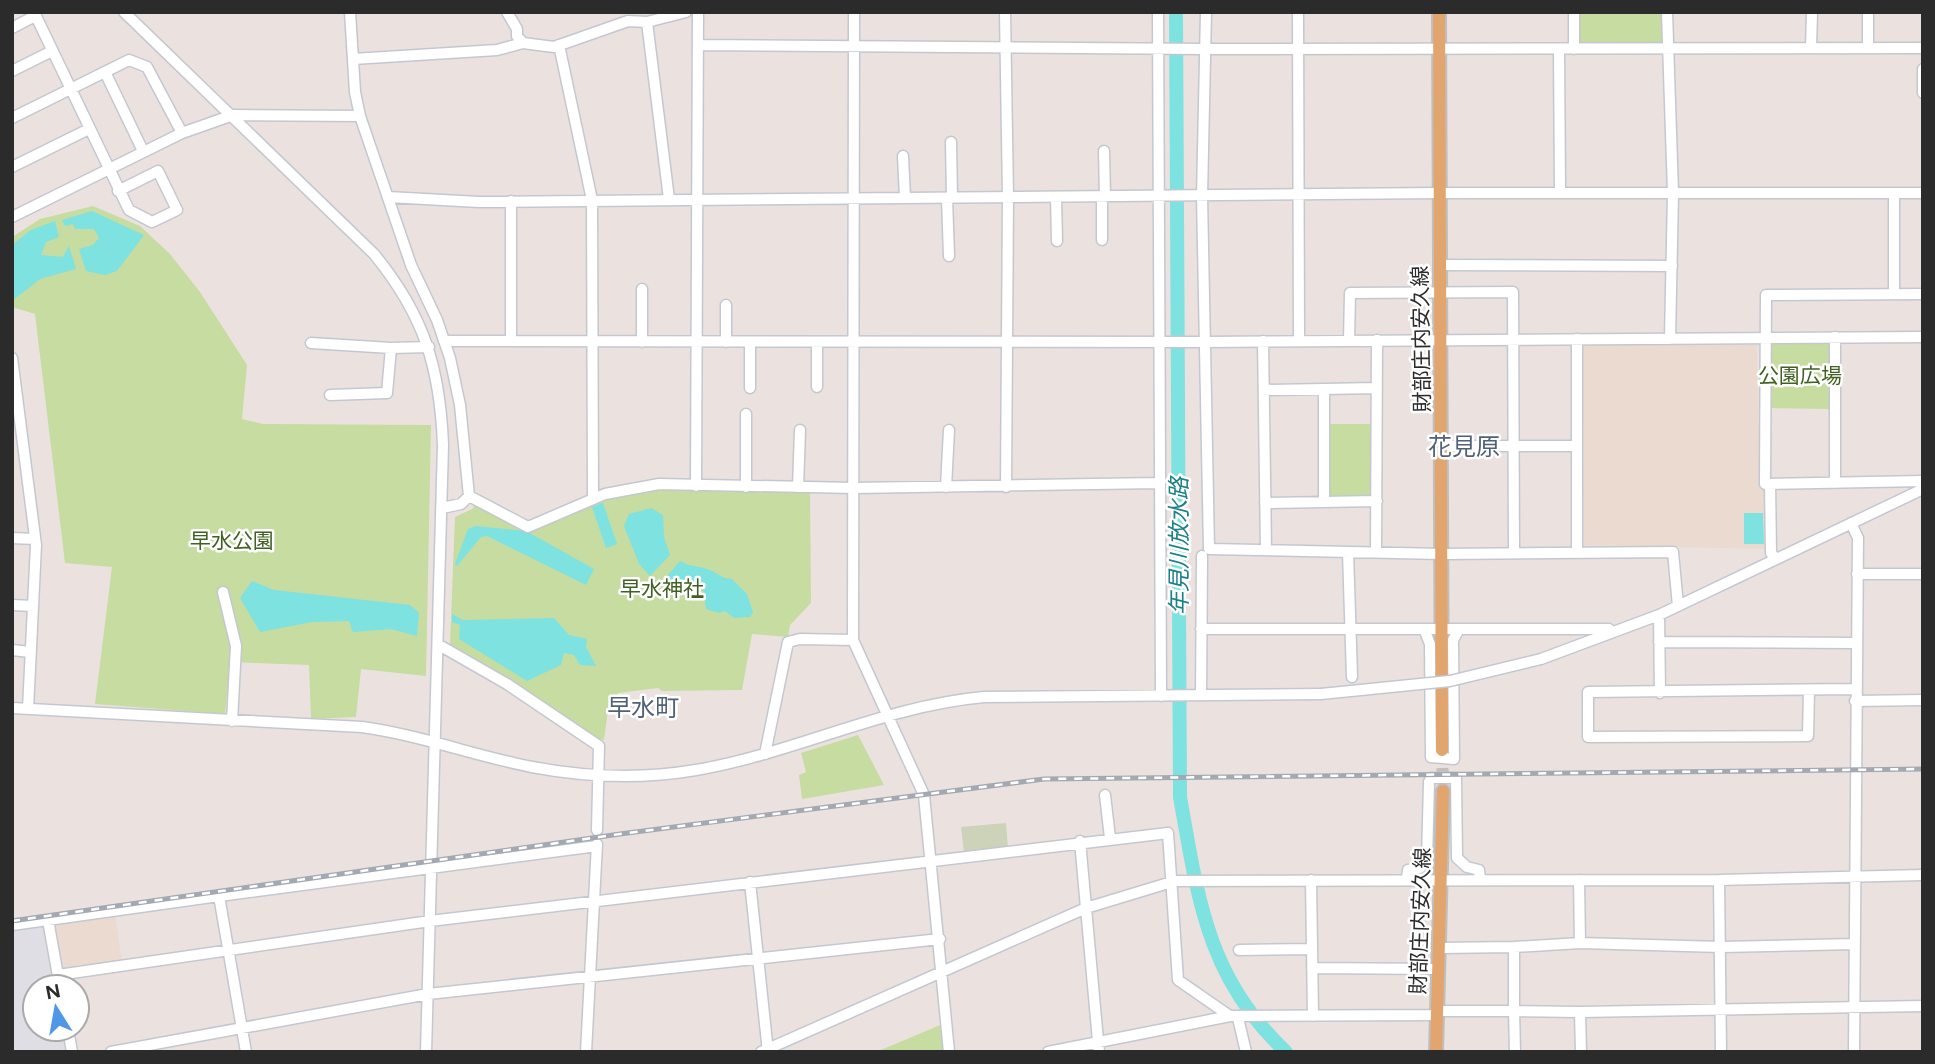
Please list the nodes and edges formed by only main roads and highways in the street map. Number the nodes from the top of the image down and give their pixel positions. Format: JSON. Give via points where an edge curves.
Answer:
{"nodes":[{"id":1,"x":1439,"y":12,"type":"edge"},
{"id":2,"x":1442,"y":750,"type":"tunnel mouth"},
{"id":3,"x":1443,"y":791,"type":"tunnel mouth"},
{"id":4,"x":1436,"y":1052,"type":"edge"}],
"edges":[{"from":1,"to":2,"type":"main road","name":"財部庄内安久線"},
{"from":3,"to":4,"type":"main road","name":"財部庄内安久線"}]}
